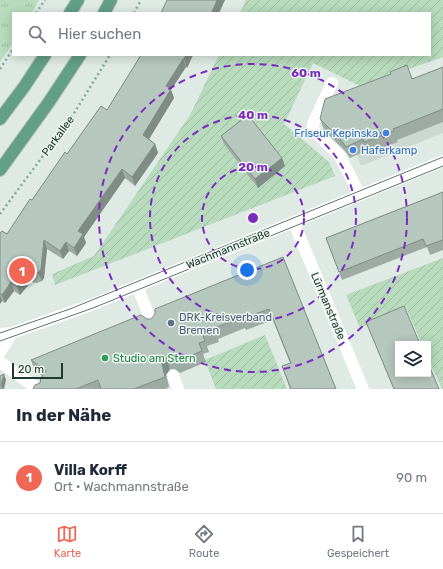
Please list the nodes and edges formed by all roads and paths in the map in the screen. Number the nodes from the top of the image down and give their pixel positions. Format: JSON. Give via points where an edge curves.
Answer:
{"nodes":[{"id":1,"x":45,"y":0,"type":"edge"},
{"id":2,"x":78,"y":0,"type":"edge"},
{"id":3,"x":111,"y":0,"type":"edge"},
{"id":4,"x":141,"y":0,"type":"edge"},
{"id":5,"x":37,"y":12,"type":"edge"},
{"id":6,"x":71,"y":12,"type":"edge"},
{"id":7,"x":105,"y":12,"type":"edge"},
{"id":8,"x":135,"y":12,"type":"edge"},
{"id":9,"x":12,"y":51,"type":"edge"},
{"id":10,"x":44,"y":56,"type":"edge"},
{"id":11,"x":79,"y":56,"type":"edge"},
{"id":12,"x":109,"y":56,"type":"edge"},
{"id":13,"x":0,"y":69,"type":"edge"},
{"id":14,"x":332,"y":83,"type":"dead end"},
{"id":15,"x":0,"y":119,"type":"edge"},
{"id":16,"x":443,"y":161,"type":"edge"},
{"id":17,"x":0,"y":170,"type":"edge"},
{"id":18,"x":360,"y":195,"type":"junction"},
{"id":19,"x":0,"y":214,"type":"edge"},
{"id":20,"x":294,"y":223,"type":"junction"},
{"id":21,"x":137,"y":286,"type":"junction"},
{"id":22,"x":152,"y":323,"type":"edge"},
{"id":23,"x":6,"y":333,"type":"edge"},
{"id":24,"x":0,"y":337,"type":"edge"},
{"id":25,"x":0,"y":352,"type":"edge"},
{"id":26,"x":0,"y":362,"type":"edge"},
{"id":27,"x":173,"y":376,"type":"edge"},
{"id":28,"x":38,"y":389,"type":"edge"},
{"id":29,"x":178,"y":389,"type":"edge"},
{"id":30,"x":363,"y":389,"type":"edge"}],
"edges":[{"from":1,"to":5,"type":"path"},
{"from":2,"to":6,"type":"main road"},
{"from":3,"to":7,"type":"main road"},
{"from":4,"to":8,"type":"path"},
{"from":9,"to":13,"type":"path"},
{"from":10,"to":15,"type":"main road"},
{"from":11,"to":17,"type":"main road","via":[[50,102]]},
{"from":12,"to":19,"type":"path","name":"Parkallee","via":[[71,118]]},
{"from":14,"to":18,"type":"street","via":[[313,128],[340,156]]},
{"from":16,"to":18,"type":"street","name":"Wachmannstraße"},
{"from":18,"to":20,"type":"street","name":"Wachmannstraße"},
{"from":20,"to":21,"type":"street","name":"Wachmannstraße"},
{"from":20,"to":30,"type":"street","name":"Lürmanstraße"},
{"from":21,"to":22,"type":"street"},
{"from":21,"to":23,"type":"street","name":"Wachmannstraße"},
{"from":23,"to":24,"type":"street","name":"Wachmannstraße"},
{"from":23,"to":25,"type":"street"},
{"from":26,"to":28,"type":"street"},
{"from":27,"to":29,"type":"street"}]}
